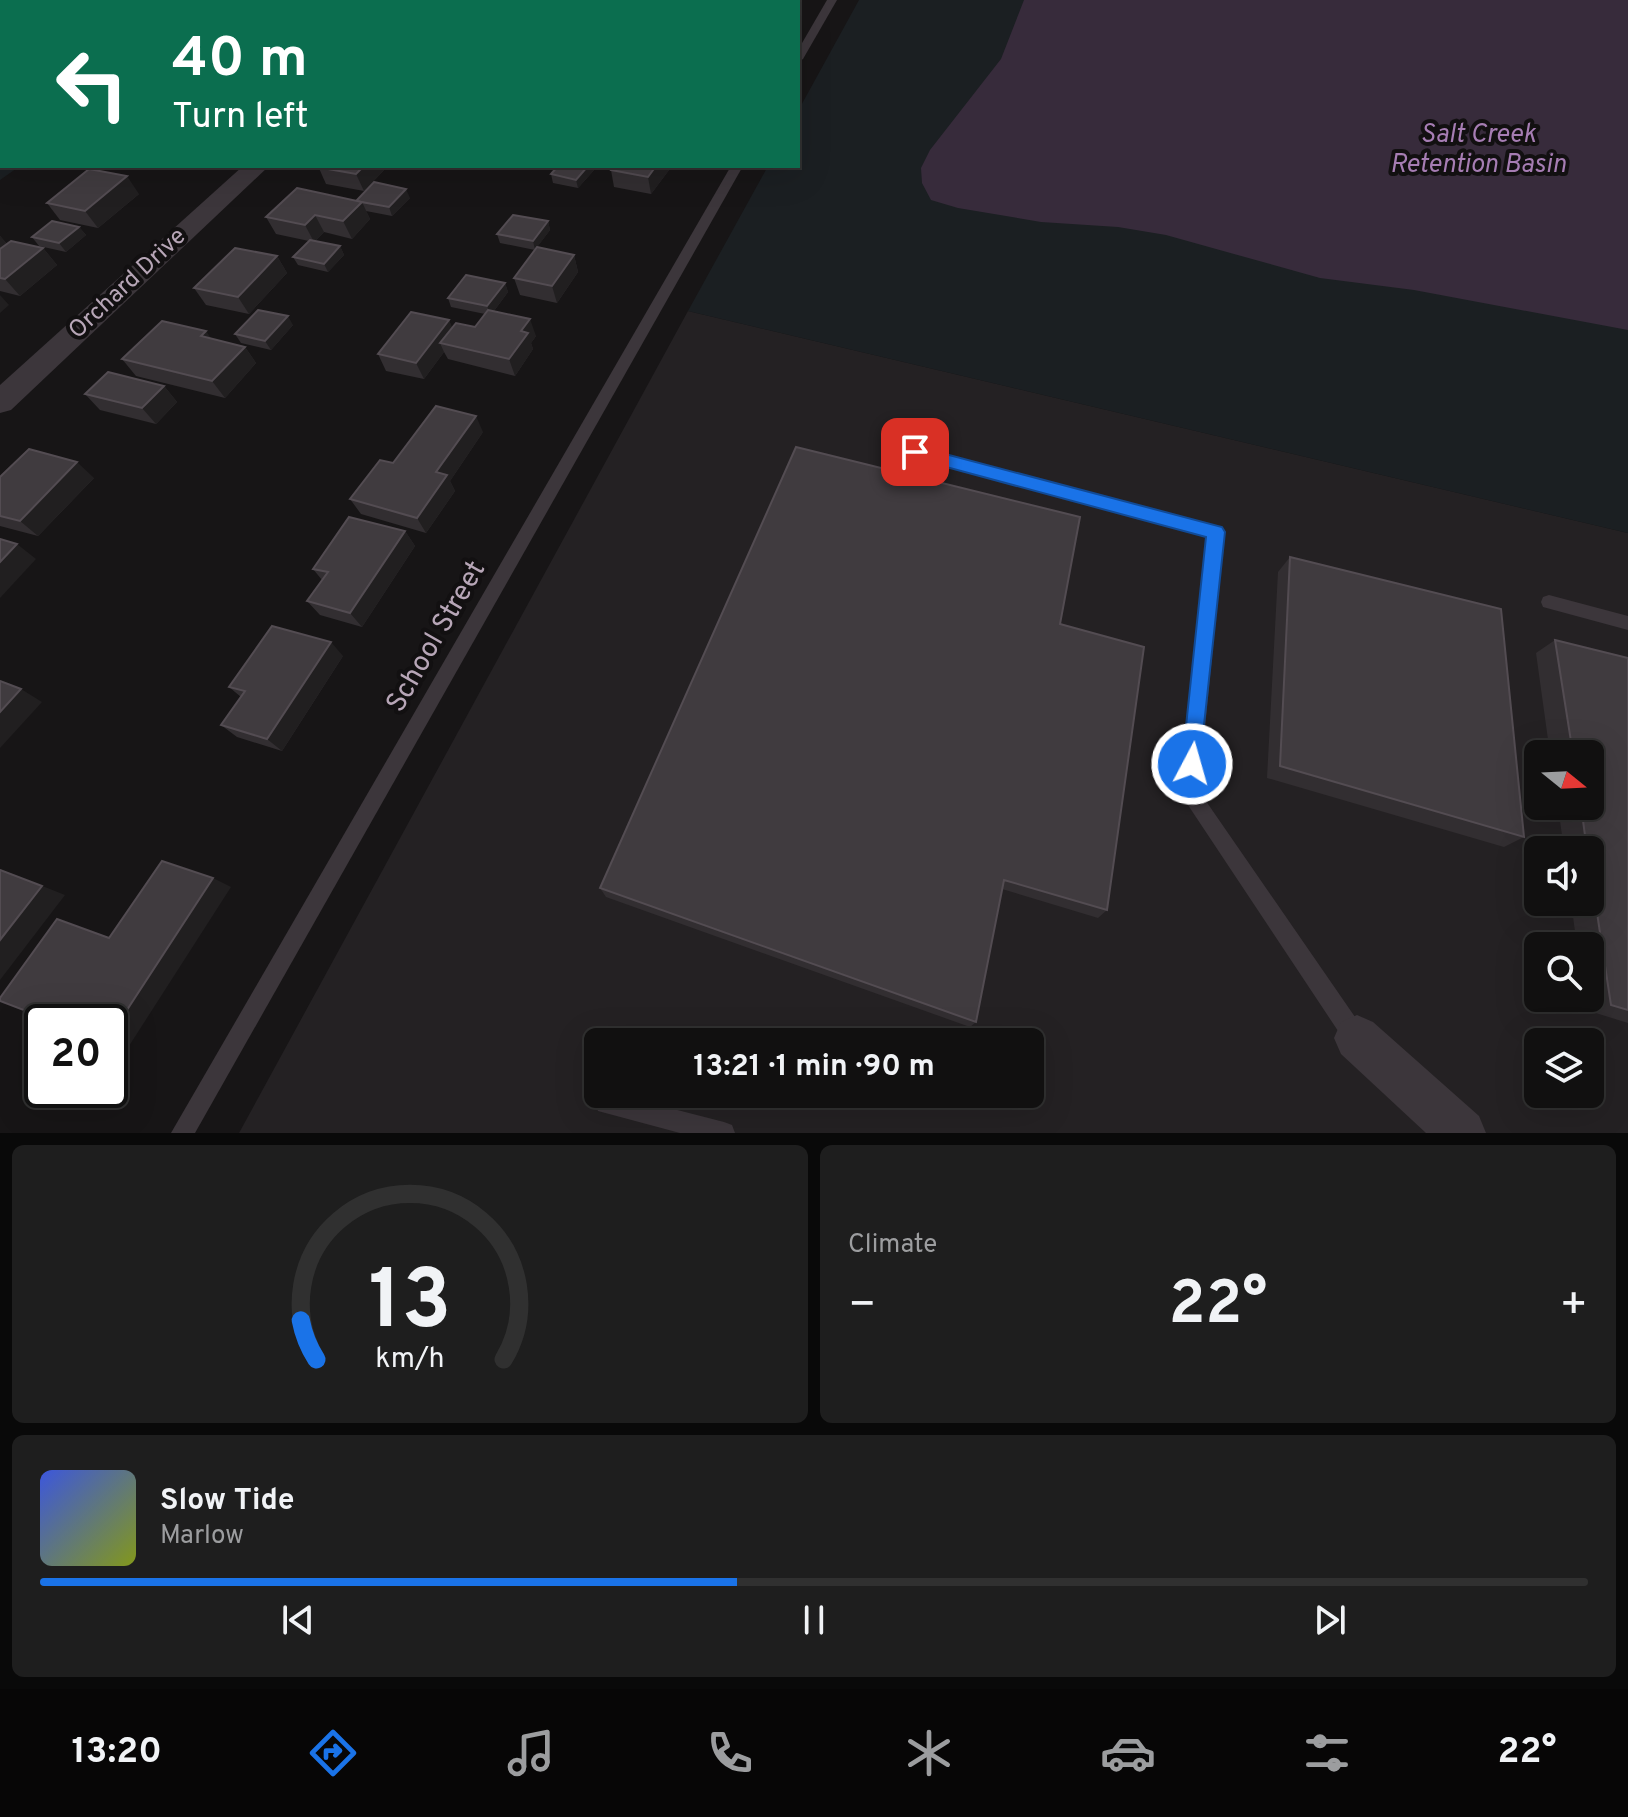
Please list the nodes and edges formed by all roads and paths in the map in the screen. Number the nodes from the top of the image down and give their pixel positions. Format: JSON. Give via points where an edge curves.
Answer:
{"nodes":[{"id":1,"x":832,"y":0,"type":"edge"},
{"id":2,"x":800,"y":56,"type":"edge"},
{"id":3,"x":255,"y":168,"type":"edge"},
{"id":4,"x":736,"y":168,"type":"edge"},
{"id":5,"x":0,"y":402,"type":"edge"},
{"id":6,"x":915,"y":452,"type":"dead end"},
{"id":7,"x":1549,"y":602,"type":"dead end"},
{"id":8,"x":1628,"y":623,"type":"edge"},
{"id":9,"x":1357,"y":1038,"type":"joint"},
{"id":10,"x":626,"y":1108,"type":"edge"},
{"id":11,"x":182,"y":1133,"type":"edge"},
{"id":12,"x":724,"y":1133,"type":"edge"},
{"id":13,"x":1462,"y":1133,"type":"edge"}],
"edges":[{"from":1,"to":2,"type":"lane"},
{"from":3,"to":5,"type":"street","name":"Orchard Drive"},
{"from":4,"to":11,"type":"lane","name":"School Street"},
{"from":6,"to":9,"type":"lane","via":[[1216,532],[1189,793]]},
{"from":7,"to":8,"type":"lane"},
{"from":9,"to":13,"type":"street"},
{"from":10,"to":12,"type":"lane"}]}
